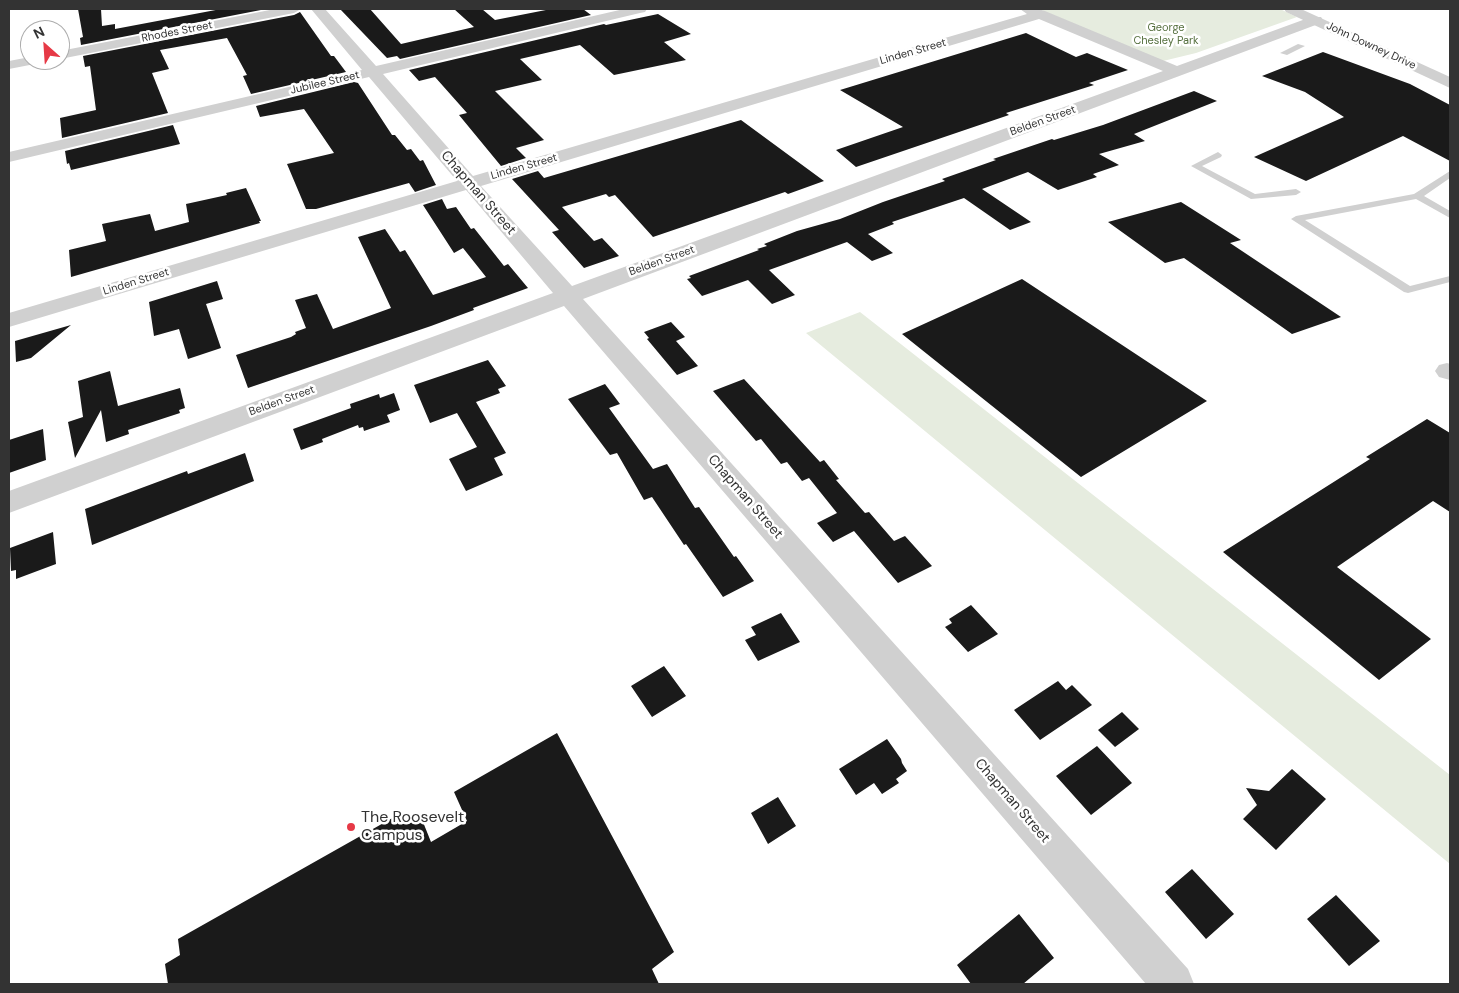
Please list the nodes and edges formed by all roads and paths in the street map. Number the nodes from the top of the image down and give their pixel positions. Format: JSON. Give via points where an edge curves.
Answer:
{"nodes":[{"id":1,"x":294,"y":9,"type":"edge"},
{"id":2,"x":318,"y":9,"type":"edge"},
{"id":3,"x":640,"y":9,"type":"edge"},
{"id":4,"x":1291,"y":9,"type":"edge"},
{"id":5,"x":1034,"y":12,"type":"edge"},
{"id":6,"x":1316,"y":20,"type":"junction"},
{"id":7,"x":1301,"y":46,"type":"dead end"},
{"id":8,"x":70,"y":53,"type":"edge"},
{"id":9,"x":1284,"y":53,"type":"dead end"},
{"id":10,"x":372,"y":72,"type":"junction"},
{"id":11,"x":1176,"y":72,"type":"junction"},
{"id":12,"x":1450,"y":83,"type":"edge"},
{"id":13,"x":1218,"y":155,"type":"dead end"},
{"id":14,"x":9,"y":157,"type":"edge"},
{"id":15,"x":1450,"y":174,"type":"edge"},
{"id":16,"x":469,"y":183,"type":"junction"},
{"id":17,"x":1296,"y":192,"type":"dead end"},
{"id":18,"x":1417,"y":196,"type":"junction"},
{"id":19,"x":1450,"y":215,"type":"edge"},
{"id":20,"x":1450,"y":279,"type":"edge"},
{"id":21,"x":568,"y":295,"type":"junction"},
{"id":22,"x":9,"y":320,"type":"edge"},
{"id":23,"x":9,"y":502,"type":"edge"},
{"id":24,"x":1172,"y":984,"type":"edge"}],
"edges":[{"from":1,"to":8,"type":"street","name":"Rhodes Street"},
{"from":2,"to":10,"type":"street","name":"Chapman Street"},
{"from":3,"to":10,"type":"street","name":"Jubilee Street"},
{"from":4,"to":6,"type":"street","name":"John Downey Drive"},
{"from":5,"to":11,"type":"street"},
{"from":5,"to":16,"type":"street","name":"Linden Street"},
{"from":6,"to":11,"type":"street","name":"Belden Street"},
{"from":6,"to":12,"type":"street","name":"John Downey Drive"},
{"from":7,"to":9,"type":"lane"},
{"from":10,"to":14,"type":"street","name":"Jubilee Street"},
{"from":10,"to":16,"type":"street","name":"Chapman Street"},
{"from":11,"to":21,"type":"street","name":"Belden Street"},
{"from":13,"to":17,"type":"lane","via":[[1195,166],[1254,196]]},
{"from":15,"to":18,"type":"lane"},
{"from":16,"to":21,"type":"street","name":"Chapman Street"},
{"from":16,"to":22,"type":"street","name":"Linden Street"},
{"from":18,"to":19,"type":"lane"},
{"from":18,"to":20,"type":"lane","via":[[1296,219],[1408,290]]},
{"from":21,"to":23,"type":"street","name":"Belden Street"},
{"from":21,"to":24,"type":"street","name":"Chapman Street"}]}
